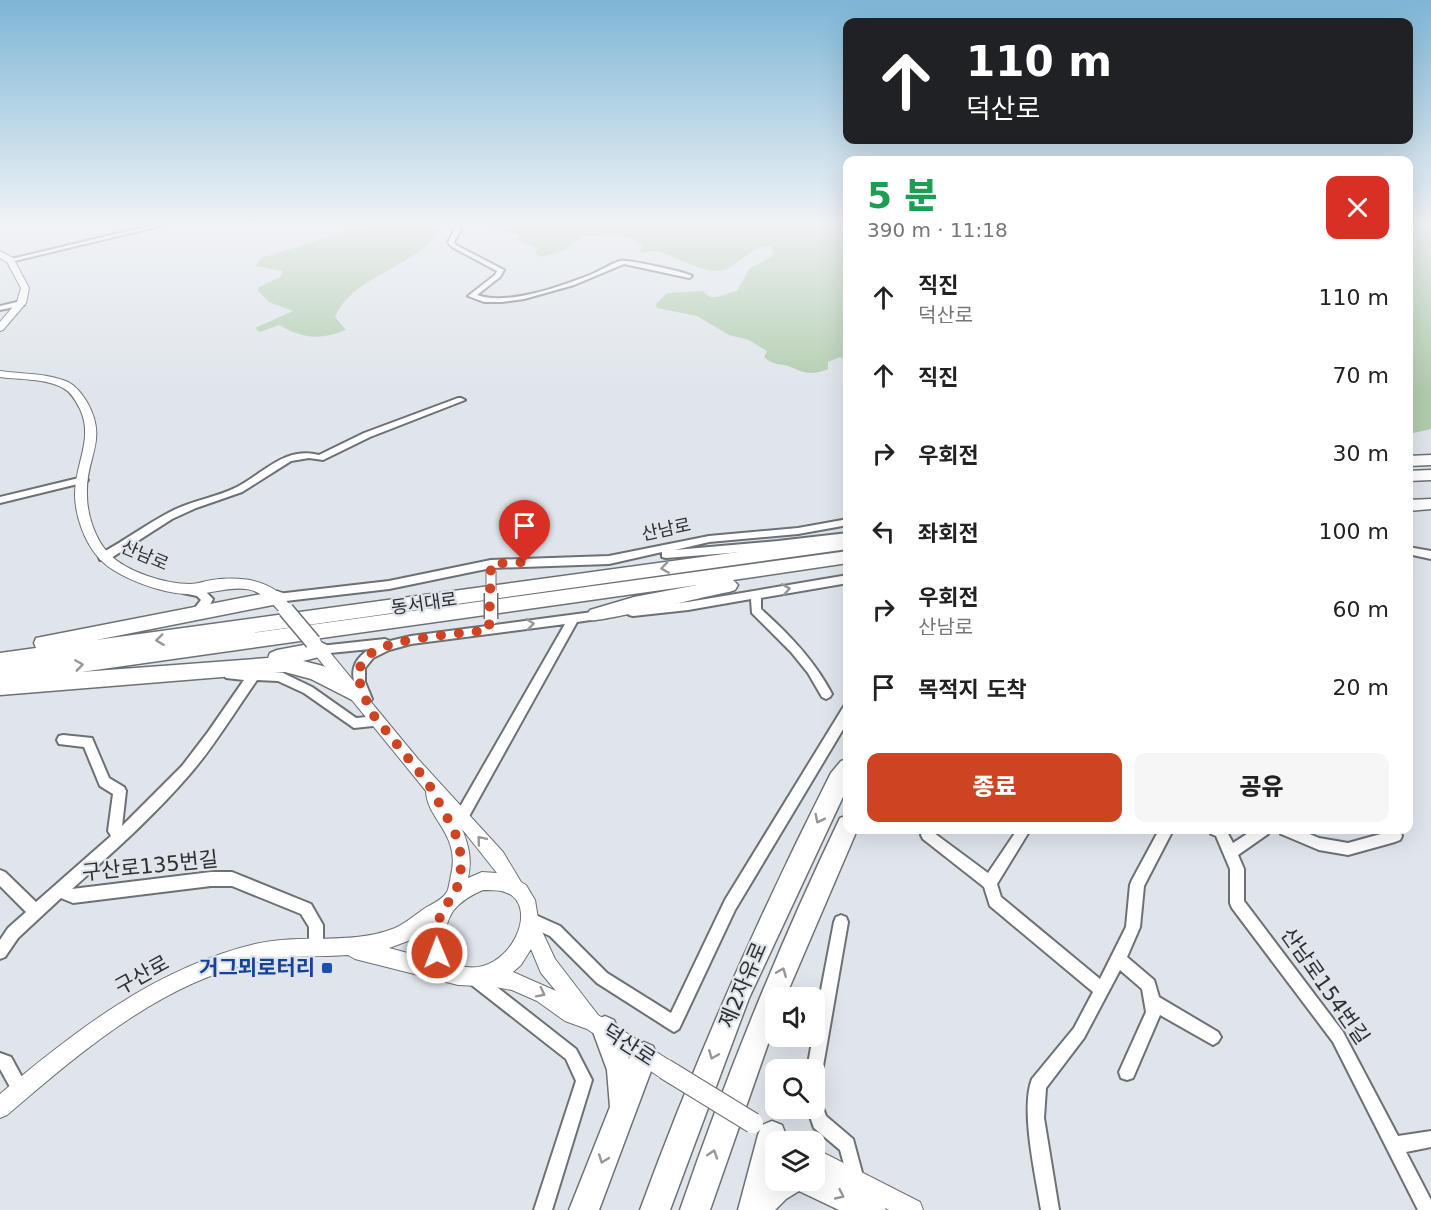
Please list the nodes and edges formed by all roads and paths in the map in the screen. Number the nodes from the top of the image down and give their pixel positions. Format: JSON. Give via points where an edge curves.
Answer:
{"nodes":[{"id":1,"x":21,"y":280,"type":"edge"},
{"id":2,"x":492,"y":280,"type":"edge"},
{"id":3,"x":583,"y":280,"type":"edge"},
{"id":4,"x":21,"y":303,"type":"junction"},
{"id":5,"x":0,"y":308,"type":"edge"},
{"id":6,"x":0,"y":328,"type":"edge"},
{"id":7,"x":0,"y":374,"type":"edge"},
{"id":8,"x":461,"y":400,"type":"dead end"},
{"id":9,"x":1431,"y":460,"type":"edge"},
{"id":10,"x":1413,"y":461,"type":"edge"},
{"id":11,"x":1413,"y":476,"type":"edge"},
{"id":12,"x":1431,"y":476,"type":"edge"},
{"id":13,"x":83,"y":480,"type":"junction"},
{"id":14,"x":1431,"y":486,"type":"edge"},
{"id":15,"x":1413,"y":487,"type":"edge"},
{"id":16,"x":0,"y":500,"type":"edge"},
{"id":17,"x":1431,"y":504,"type":"edge"},
{"id":18,"x":1413,"y":506,"type":"edge"},
{"id":19,"x":843,"y":523,"type":"edge"},
{"id":20,"x":843,"y":537,"type":"edge"},
{"id":21,"x":843,"y":544,"type":"edge"},
{"id":22,"x":1413,"y":551,"type":"edge"},
{"id":23,"x":1431,"y":555,"type":"edge"},
{"id":24,"x":104,"y":557,"type":"junction"},
{"id":25,"x":843,"y":558,"type":"edge"},
{"id":26,"x":609,"y":560,"type":"junction"},
{"id":27,"x":843,"y":565,"type":"edge"},
{"id":28,"x":491,"y":568,"type":"junction"},
{"id":29,"x":843,"y":580,"type":"edge"},
{"id":30,"x":187,"y":590,"type":"junction"},
{"id":31,"x":754,"y":594,"type":"junction"},
{"id":32,"x":282,"y":604,"type":"junction"},
{"id":33,"x":194,"y":615,"type":"junction"},
{"id":34,"x":596,"y":615,"type":"junction"},
{"id":35,"x":573,"y":619,"type":"junction"},
{"id":36,"x":490,"y":624,"type":"junction"},
{"id":37,"x":411,"y":640,"type":"junction"},
{"id":38,"x":316,"y":646,"type":"junction"},
{"id":39,"x":0,"y":650,"type":"edge"},
{"id":40,"x":0,"y":661,"type":"edge"},
{"id":41,"x":216,"y":668,"type":"junction"},
{"id":42,"x":0,"y":676,"type":"edge"},
{"id":43,"x":253,"y":677,"type":"junction"},
{"id":44,"x":0,"y":687,"type":"edge"},
{"id":45,"x":0,"y":693,"type":"edge"},
{"id":46,"x":356,"y":694,"type":"junction"},
{"id":47,"x":826,"y":694,"type":"dead end"},
{"id":48,"x":374,"y":716,"type":"junction"},
{"id":49,"x":843,"y":718,"type":"edge"},
{"id":50,"x":63,"y":740,"type":"dead end"},
{"id":51,"x":843,"y":775,"type":"edge"},
{"id":52,"x":428,"y":783,"type":"junction"},
{"id":53,"x":462,"y":816,"type":"junction"},
{"id":54,"x":844,"y":834,"type":"edge"},
{"id":55,"x":1021,"y":834,"type":"edge"},
{"id":56,"x":1164,"y":834,"type":"edge"},
{"id":57,"x":1222,"y":834,"type":"edge"},
{"id":58,"x":1257,"y":834,"type":"edge"},
{"id":59,"x":1295,"y":834,"type":"edge"},
{"id":60,"x":1395,"y":834,"type":"edge"},
{"id":61,"x":928,"y":835,"type":"dead end"},
{"id":62,"x":119,"y":839,"type":"junction"},
{"id":63,"x":1230,"y":853,"type":"junction"},
{"id":64,"x":0,"y":877,"type":"edge"},
{"id":65,"x":990,"y":883,"type":"junction"},
{"id":66,"x":514,"y":887,"type":"junction"},
{"id":67,"x":60,"y":891,"type":"junction"},
{"id":68,"x":451,"y":900,"type":"junction"},
{"id":69,"x":36,"y":912,"type":"junction"},
{"id":70,"x":841,"y":922,"type":"dead end"},
{"id":71,"x":531,"y":923,"type":"junction"},
{"id":72,"x":325,"y":948,"type":"junction"},
{"id":73,"x":0,"y":952,"type":"edge"},
{"id":74,"x":1118,"y":959,"type":"junction"},
{"id":75,"x":454,"y":973,"type":"junction"},
{"id":76,"x":480,"y":977,"type":"junction"},
{"id":77,"x":1102,"y":990,"type":"junction"},
{"id":78,"x":1151,"y":1001,"type":"junction"},
{"id":79,"x":599,"y":1026,"type":"junction"},
{"id":80,"x":1213,"y":1037,"type":"dead end"},
{"id":81,"x":816,"y":1059,"type":"edge"},
{"id":82,"x":0,"y":1061,"type":"edge"},
{"id":83,"x":654,"y":1062,"type":"junction"},
{"id":84,"x":1127,"y":1072,"type":"dead end"},
{"id":85,"x":21,"y":1090,"type":"junction"},
{"id":86,"x":622,"y":1107,"type":"junction"},
{"id":87,"x":0,"y":1108,"type":"edge"},
{"id":88,"x":819,"y":1119,"type":"edge"},
{"id":89,"x":766,"y":1131,"type":"edge"},
{"id":90,"x":1431,"y":1139,"type":"edge"},
{"id":91,"x":1396,"y":1145,"type":"junction"},
{"id":92,"x":765,"y":1152,"type":"edge"},
{"id":93,"x":825,"y":1164,"type":"edge"},
{"id":94,"x":856,"y":1180,"type":"junction"},
{"id":95,"x":825,"y":1188,"type":"edge"},
{"id":96,"x":771,"y":1191,"type":"edge"},
{"id":97,"x":543,"y":1210,"type":"edge"},
{"id":98,"x":584,"y":1210,"type":"edge"},
{"id":99,"x":655,"y":1210,"type":"edge"},
{"id":100,"x":695,"y":1210,"type":"edge"},
{"id":101,"x":753,"y":1210,"type":"edge"},
{"id":102,"x":760,"y":1210,"type":"edge"},
{"id":103,"x":871,"y":1210,"type":"edge"},
{"id":104,"x":912,"y":1210,"type":"edge"},
{"id":105,"x":1050,"y":1210,"type":"edge"},
{"id":106,"x":1427,"y":1210,"type":"edge"}],
"edges":[{"from":1,"to":4,"type":"street","via":[[25,288]]},
{"from":2,"to":3,"type":"street","via":[[472,296],[481,301],[500,300]]},
{"from":4,"to":5,"type":"street"},
{"from":4,"to":6,"type":"street"},
{"from":7,"to":13,"type":"street","name":"산남로","via":[[56,382],[74,392],[93,425],[92,450]]},
{"from":8,"to":24,"type":"street","via":[[367,435],[320,458],[308,453],[296,455],[239,489],[195,504],[146,529]]},
{"from":9,"to":10,"type":"highway"},
{"from":11,"to":12,"type":"highway"},
{"from":13,"to":16,"type":"street"},
{"from":13,"to":24,"type":"street","name":"산남로","via":[[81,498],[93,541]]},
{"from":14,"to":15,"type":"highway"},
{"from":17,"to":18,"type":"highway"},
{"from":19,"to":26,"type":"street","name":"산남로","via":[[798,531],[709,538]]},
{"from":20,"to":26,"type":"street"},
{"from":21,"to":40,"type":"highway","name":"동서대로","one_way":true},
{"from":22,"to":23,"type":"street"},
{"from":24,"to":30,"type":"street","name":"산남로","via":[[135,574]]},
{"from":42,"to":25,"type":"highway","name":"동서대로","one_way":true},
{"from":26,"to":28,"type":"street","name":"산남로"},
{"from":27,"to":34,"type":"highway","via":[[662,598]]},
{"from":28,"to":32,"type":"street","name":"산남로"},
{"from":28,"to":36,"type":"street","bridge":true},
{"from":31,"to":29,"type":"street","one_way":true},
{"from":30,"to":32,"type":"street","name":"산남로","via":[[214,585],[260,586],[274,592]]},
{"from":30,"to":33,"type":"street","via":[[208,599]]},
{"from":31,"to":34,"type":"street","via":[[688,606]]},
{"from":31,"to":47,"type":"street","via":[[756,610],[794,644]]},
{"from":32,"to":33,"type":"highway"},
{"from":32,"to":38,"type":"street","bridge":true},
{"from":33,"to":39,"type":"highway"},
{"from":34,"to":35,"type":"street"},
{"from":36,"to":35,"type":"street","one_way":true},
{"from":35,"to":53,"type":"street"},
{"from":36,"to":37,"type":"street"},
{"from":37,"to":38,"type":"street"},
{"from":37,"to":48,"type":"street","via":[[374,651],[360,665],[357,675]]},
{"from":38,"to":41,"type":"highway"},
{"from":38,"to":46,"type":"street"},
{"from":41,"to":44,"type":"highway"},
{"from":41,"to":46,"type":"highway","via":[[296,665]]},
{"from":43,"to":45,"type":"street","via":[[180,677]]},
{"from":43,"to":48,"type":"street","via":[[279,676],[308,690],[354,723]]},
{"from":43,"to":62,"type":"street","name":"구산로135번길","via":[[188,767]]},
{"from":46,"to":48,"type":"street"},
{"from":48,"to":52,"type":"street"},
{"from":49,"to":71,"type":"street","via":[[730,905],[674,1024],[602,978],[555,931]]},
{"from":50,"to":62,"type":"street","name":"구산로135번길","via":[[88,742],[104,782],[120,791],[115,831]]},
{"from":51,"to":99,"type":"highway","name":"제2자유로","one_way":true,"via":[[788,880],[742,984]]},
{"from":52,"to":53,"type":"street"},
{"from":52,"to":68,"type":"street","via":[[459,845],[462,863]]},
{"from":66,"to":53,"type":"street","one_way":true,"via":[[506,870]]},
{"from":100,"to":54,"type":"highway","name":"제2자유로","one_way":true,"via":[[772,998]]},
{"from":55,"to":65,"type":"street"},
{"from":56,"to":74,"type":"street","via":[[1137,885],[1133,927]]},
{"from":57,"to":63,"type":"street","name":"산남로154번길"},
{"from":58,"to":63,"type":"street"},
{"from":59,"to":60,"type":"street","via":[[1318,844],[1348,849]]},
{"from":61,"to":65,"type":"street"},
{"from":62,"to":67,"type":"street","name":"구산로135번길"},
{"from":63,"to":91,"type":"street","name":"산남로154번길","via":[[1237,869],[1237,903],[1338,1037]]},
{"from":64,"to":69,"type":"street"},
{"from":65,"to":77,"type":"street","via":[[995,901]]},
{"from":66,"to":68,"type":"street","via":[[486,880],[471,885]]},
{"from":66,"to":71,"type":"street","via":[[525,899]]},
{"from":67,"to":69,"type":"street","name":"구산로135번길"},
{"from":67,"to":72,"type":"street","name":"구산로135번길","via":[[73,896],[232,879],[306,909]]},
{"from":68,"to":72,"type":"street","via":[[411,930],[393,938]]},
{"from":68,"to":75,"type":"street","via":[[436,926],[434,942],[440,960]]},
{"from":69,"to":73,"type":"street","name":"구산로135번길","via":[[13,933]]},
{"from":70,"to":81,"type":"street"},
{"from":71,"to":76,"type":"street","via":[[526,943],[516,957],[502,969]]},
{"from":71,"to":79,"type":"street","via":[[548,966]]},
{"from":72,"to":75,"type":"street","via":[[370,952],[426,970]]},
{"from":72,"to":85,"type":"street","name":"구산로","via":[[280,949],[188,976],[86,1038]]},
{"from":74,"to":77,"type":"street"},
{"from":74,"to":78,"type":"street","via":[[1149,985]]},
{"from":75,"to":76,"type":"street"},
{"from":76,"to":79,"type":"street","one_way":true,"via":[[531,988]]},
{"from":76,"to":97,"type":"street","via":[[571,1054],[584,1080]]},
{"from":77,"to":105,"type":"street","via":[[1079,1033],[1038,1085],[1036,1118]]},
{"from":78,"to":80,"type":"street"},
{"from":78,"to":84,"type":"street","via":[[1154,1012]]},
{"from":79,"to":83,"type":"street","name":"덕산로"},
{"from":79,"to":86,"type":"highway","via":[[620,1070]]},
{"from":82,"to":85,"type":"street","via":[[6,1063]]},
{"from":83,"to":86,"type":"highway"},
{"from":83,"to":89,"type":"street","name":"덕산로","bridge":true},
{"from":85,"to":87,"type":"street","name":"구산로"},
{"from":86,"to":98,"type":"highway","one_way":true},
{"from":88,"to":94,"type":"street","via":[[848,1145]]},
{"from":90,"to":91,"type":"street"},
{"from":91,"to":106,"type":"street","name":"산남로154번길"},
{"from":92,"to":101,"type":"highway"},
{"from":93,"to":94,"type":"street"},
{"from":94,"to":104,"type":"street"},
{"from":95,"to":103,"type":"highway","one_way":true},
{"from":96,"to":102,"type":"highway"}]}
